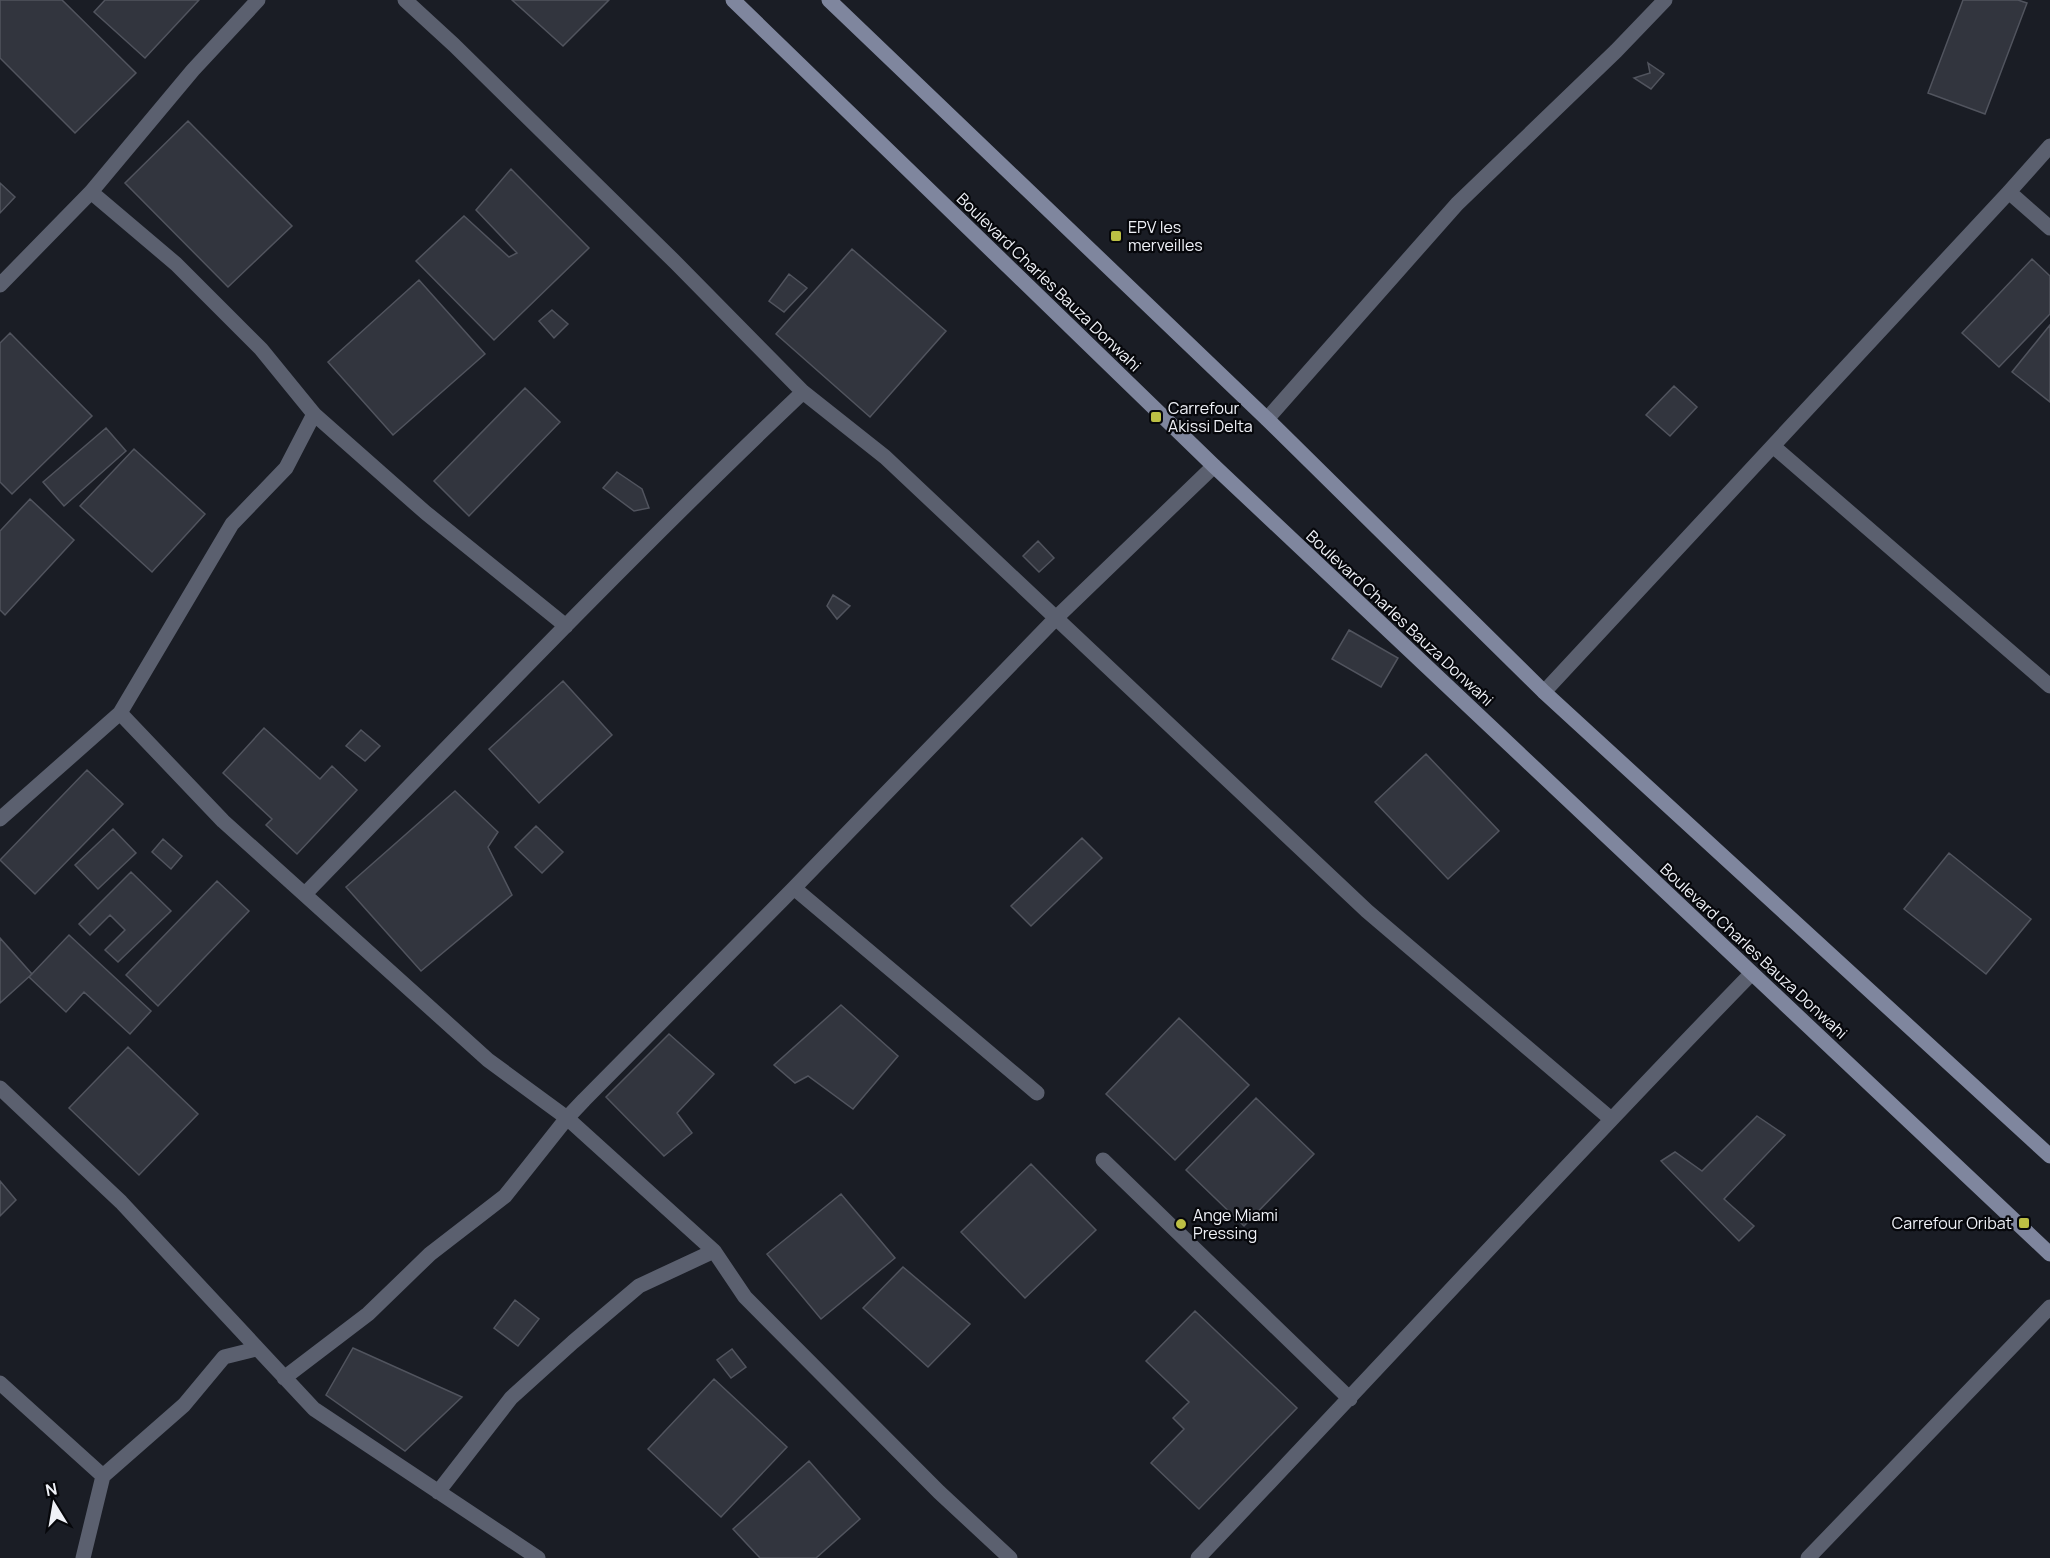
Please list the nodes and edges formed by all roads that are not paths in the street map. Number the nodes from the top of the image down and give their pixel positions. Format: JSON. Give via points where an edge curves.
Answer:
{"nodes":[{"id":1,"x":258,"y":0,"type":"edge"},
{"id":2,"x":405,"y":0,"type":"edge"},
{"id":3,"x":733,"y":0,"type":"edge"},
{"id":4,"x":830,"y":0,"type":"edge"},
{"id":5,"x":1665,"y":0,"type":"edge"},
{"id":6,"x":2050,"y":146,"type":"edge"},
{"id":7,"x":91,"y":192,"type":"junction"},
{"id":8,"x":2009,"y":192,"type":"junction"},
{"id":9,"x":2050,"y":228,"type":"edge"},
{"id":10,"x":0,"y":285,"type":"edge"},
{"id":11,"x":803,"y":392,"type":"junction"},
{"id":12,"x":314,"y":414,"type":"junction"},
{"id":13,"x":1267,"y":419,"type":"junction"},
{"id":14,"x":1773,"y":446,"type":"junction"},
{"id":15,"x":1214,"y":466,"type":"junction"},
{"id":16,"x":1056,"y":617,"type":"junction"},
{"id":17,"x":566,"y":626,"type":"junction"},
{"id":18,"x":2050,"y":686,"type":"edge"},
{"id":19,"x":1544,"y":692,"type":"junction"},
{"id":20,"x":120,"y":713,"type":"junction"},
{"id":21,"x":0,"y":819,"type":"edge"},
{"id":22,"x":794,"y":888,"type":"junction"},
{"id":23,"x":305,"y":894,"type":"junction"},
{"id":24,"x":1751,"y":974,"type":"junction"},
{"id":25,"x":0,"y":1088,"type":"edge"},
{"id":26,"x":1037,"y":1093,"type":"dead end"},
{"id":27,"x":567,"y":1118,"type":"junction"},
{"id":28,"x":1611,"y":1119,"type":"junction"},
{"id":29,"x":2050,"y":1156,"type":"edge"},
{"id":30,"x":1103,"y":1160,"type":"dead end"},
{"id":31,"x":714,"y":1251,"type":"junction"},
{"id":32,"x":2050,"y":1254,"type":"edge"},
{"id":33,"x":2050,"y":1307,"type":"edge"},
{"id":34,"x":256,"y":1349,"type":"junction"},
{"id":35,"x":284,"y":1378,"type":"junction"},
{"id":36,"x":0,"y":1383,"type":"edge"},
{"id":37,"x":1350,"y":1399,"type":"junction"},
{"id":38,"x":103,"y":1476,"type":"junction"},
{"id":39,"x":438,"y":1492,"type":"junction"},
{"id":40,"x":83,"y":1558,"type":"edge"},
{"id":41,"x":538,"y":1558,"type":"edge"},
{"id":42,"x":1010,"y":1558,"type":"edge"},
{"id":43,"x":1198,"y":1558,"type":"edge"},
{"id":44,"x":1808,"y":1558,"type":"edge"}],
"edges":[{"from":1,"to":7,"type":"street","via":[[193,70]]},
{"from":2,"to":11,"type":"street"},
{"from":3,"to":15,"type":"main road","name":"Boulevard Charles Bauza Donwahi"},
{"from":4,"to":13,"type":"main road"},
{"from":5,"to":13,"type":"street","via":[[1457,204]]},
{"from":6,"to":8,"type":"street"},
{"from":7,"to":10,"type":"street"},
{"from":7,"to":12,"type":"street","via":[[176,264],[261,349]]},
{"from":8,"to":9,"type":"street"},
{"from":8,"to":14,"type":"street"},
{"from":11,"to":16,"type":"street","via":[[885,457]]},
{"from":11,"to":17,"type":"street"},
{"from":12,"to":17,"type":"street","via":[[426,513]]},
{"from":12,"to":20,"type":"street","via":[[286,468],[232,524]]},
{"from":13,"to":19,"type":"main road"},
{"from":14,"to":18,"type":"street"},
{"from":14,"to":19,"type":"street"},
{"from":15,"to":16,"type":"street"},
{"from":15,"to":24,"type":"main road","name":"Boulevard Charles Bauza Donwahi"},
{"from":16,"to":22,"type":"street"},
{"from":16,"to":28,"type":"street","via":[[1367,911]]},
{"from":17,"to":23,"type":"street"},
{"from":19,"to":29,"type":"main road"},
{"from":20,"to":21,"type":"street"},
{"from":20,"to":23,"type":"street","via":[[223,821]]},
{"from":22,"to":26,"type":"street"},
{"from":22,"to":27,"type":"street"},
{"from":23,"to":27,"type":"street","via":[[488,1060]]},
{"from":24,"to":28,"type":"street"},
{"from":24,"to":32,"type":"main road","name":"Boulevard Charles Bauza Donwahi"},
{"from":25,"to":34,"type":"street","via":[[121,1202]]},
{"from":27,"to":31,"type":"street"},
{"from":27,"to":35,"type":"street","via":[[505,1196],[430,1254],[368,1314]]},
{"from":28,"to":37,"type":"street"},
{"from":30,"to":37,"type":"street"},
{"from":31,"to":39,"type":"street","via":[[639,1286],[573,1342],[511,1398]]},
{"from":31,"to":42,"type":"street","via":[[745,1297]]},
{"from":33,"to":44,"type":"street"},
{"from":34,"to":35,"type":"street"},
{"from":34,"to":38,"type":"street","via":[[224,1357],[184,1405]]},
{"from":35,"to":39,"type":"street","via":[[314,1409]]},
{"from":36,"to":38,"type":"street"},
{"from":37,"to":43,"type":"street"},
{"from":38,"to":40,"type":"street"},
{"from":39,"to":41,"type":"street"}]}
